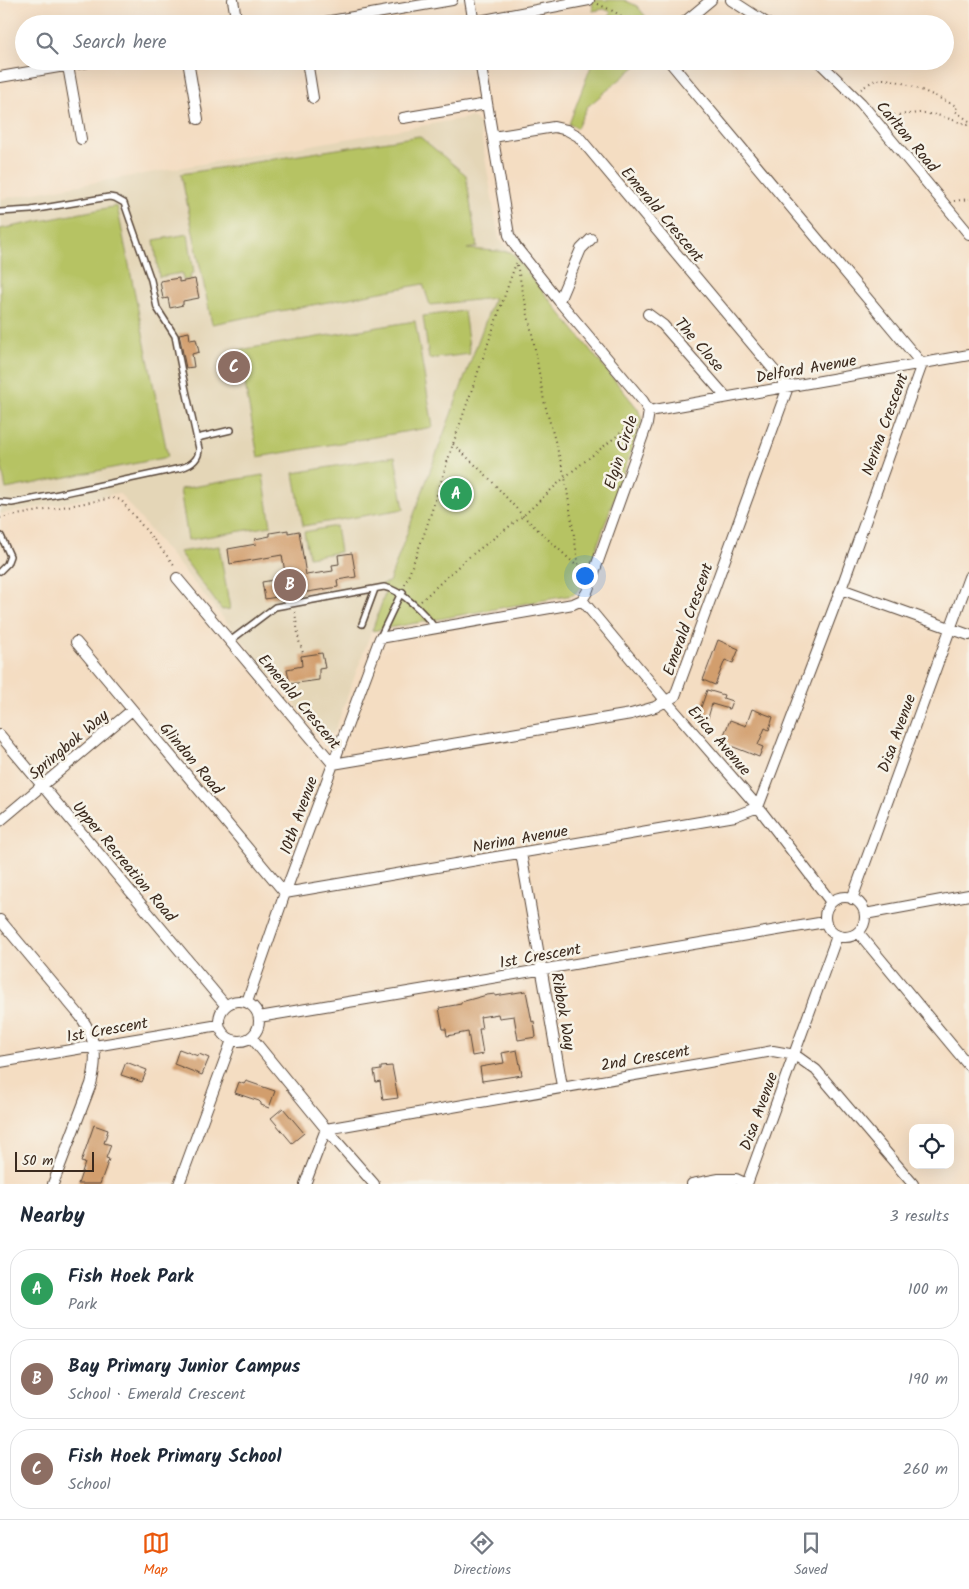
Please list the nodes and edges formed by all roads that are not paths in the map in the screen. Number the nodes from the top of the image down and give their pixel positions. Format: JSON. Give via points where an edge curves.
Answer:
{"nodes":[{"id":1,"x":233,"y":0,"type":"edge"},
{"id":2,"x":452,"y":0,"type":"edge"},
{"id":3,"x":470,"y":0,"type":"edge"},
{"id":4,"x":589,"y":0,"type":"edge"},
{"id":5,"x":711,"y":0,"type":"edge"},
{"id":6,"x":731,"y":0,"type":"edge"},
{"id":7,"x":236,"y":15,"type":"edge"},
{"id":8,"x":365,"y":15,"type":"edge"},
{"id":9,"x":473,"y":15,"type":"edge"},
{"id":10,"x":514,"y":15,"type":"edge"},
{"id":11,"x":693,"y":15,"type":"edge"},
{"id":12,"x":754,"y":15,"type":"edge"},
{"id":13,"x":43,"y":70,"type":"edge"},
{"id":14,"x":69,"y":70,"type":"edge"},
{"id":15,"x":190,"y":70,"type":"edge"},
{"id":16,"x":308,"y":70,"type":"edge"},
{"id":17,"x":481,"y":70,"type":"edge"},
{"id":18,"x":676,"y":70,"type":"edge"},
{"id":19,"x":828,"y":70,"type":"edge"},
{"id":20,"x":0,"y":77,"type":"edge"},
{"id":21,"x":313,"y":98,"type":"dead end"},
{"id":22,"x":487,"y":104,"type":"junction"},
{"id":23,"x":198,"y":118,"type":"dead end"},
{"id":24,"x":403,"y":118,"type":"dead end"},
{"id":25,"x":492,"y":137,"type":"junction"},
{"id":26,"x":81,"y":139,"type":"dead end"},
{"id":27,"x":0,"y":212,"type":"edge"},
{"id":28,"x":969,"y":234,"type":"edge"},
{"id":29,"x":591,"y":239,"type":"dead end"},
{"id":30,"x":559,"y":301,"type":"junction"},
{"id":31,"x":648,"y":314,"type":"dead end"},
{"id":32,"x":969,"y":355,"type":"edge"},
{"id":33,"x":922,"y":364,"type":"junction"},
{"id":34,"x":788,"y":386,"type":"junction"},
{"id":35,"x":726,"y":397,"type":"junction"},
{"id":36,"x":649,"y":411,"type":"junction"},
{"id":37,"x":231,"y":430,"type":"dead end"},
{"id":38,"x":197,"y":438,"type":"junction"},
{"id":39,"x":0,"y":502,"type":"edge"},
{"id":40,"x":1,"y":536,"type":"edge"},
{"id":41,"x":0,"y":571,"type":"edge"},
{"id":42,"x":969,"y":577,"type":"edge"},
{"id":43,"x":177,"y":578,"type":"road end"},
{"id":44,"x":375,"y":588,"type":"junction"},
{"id":45,"x":841,"y":589,"type":"junction"},
{"id":46,"x":402,"y":594,"type":"junction"},
{"id":47,"x":582,"y":600,"type":"junction"},
{"id":48,"x":362,"y":624,"type":"dead end"},
{"id":49,"x":950,"y":628,"type":"junction"},
{"id":50,"x":436,"y":629,"type":"junction"},
{"id":51,"x":969,"y":635,"type":"edge"},
{"id":52,"x":380,"y":638,"type":"junction"},
{"id":53,"x":230,"y":641,"type":"junction"},
{"id":54,"x":76,"y":642,"type":"dead end"},
{"id":55,"x":666,"y":702,"type":"junction"},
{"id":56,"x":132,"y":710,"type":"junction"},
{"id":57,"x":0,"y":735,"type":"edge"},
{"id":58,"x":333,"y":764,"type":"junction"},
{"id":59,"x":42,"y":785,"type":"junction"},
{"id":60,"x":758,"y":807,"type":"junction"},
{"id":61,"x":0,"y":821,"type":"edge"},
{"id":62,"x":521,"y":853,"type":"junction"},
{"id":63,"x":285,"y":893,"type":"junction"},
{"id":64,"x":969,"y":895,"type":"edge"},
{"id":65,"x":852,"y":899,"type":"junction"},
{"id":66,"x":831,"y":902,"type":"junction"},
{"id":67,"x":865,"y":914,"type":"junction"},
{"id":68,"x":0,"y":920,"type":"edge"},
{"id":69,"x":825,"y":922,"type":"junction"},
{"id":70,"x":858,"y":932,"type":"junction"},
{"id":71,"x":837,"y":936,"type":"junction"},
{"id":72,"x":541,"y":970,"type":"junction"},
{"id":73,"x":247,"y":1002,"type":"junction"},
{"id":74,"x":226,"y":1006,"type":"junction"},
{"id":75,"x":259,"y":1017,"type":"junction"},
{"id":76,"x":219,"y":1025,"type":"junction"},
{"id":77,"x":252,"y":1038,"type":"junction"},
{"id":78,"x":232,"y":1040,"type":"junction"},
{"id":79,"x":94,"y":1047,"type":"junction"},
{"id":80,"x":794,"y":1055,"type":"junction"},
{"id":81,"x":0,"y":1062,"type":"edge"},
{"id":82,"x":969,"y":1066,"type":"edge"},
{"id":83,"x":562,"y":1086,"type":"junction"},
{"id":84,"x":326,"y":1128,"type":"junction"},
{"id":85,"x":53,"y":1184,"type":"edge"},
{"id":86,"x":179,"y":1184,"type":"edge"},
{"id":87,"x":306,"y":1184,"type":"edge"},
{"id":88,"x":374,"y":1184,"type":"edge"},
{"id":89,"x":692,"y":1184,"type":"edge"},
{"id":90,"x":747,"y":1184,"type":"edge"},
{"id":91,"x":913,"y":1184,"type":"edge"}],
"edges":[{"from":1,"to":7,"type":"street"},
{"from":2,"to":8,"type":"street"},
{"from":3,"to":9,"type":"street"},
{"from":4,"to":10,"type":"street"},
{"from":5,"to":11,"type":"street"},
{"from":6,"to":12,"type":"street"},
{"from":13,"to":20,"type":"street"},
{"from":14,"to":26,"type":"street"},
{"from":15,"to":23,"type":"street"},
{"from":16,"to":21,"type":"street"},
{"from":17,"to":22,"type":"street","name":"Elgin Circle"},
{"from":18,"to":33,"type":"street","name":"Nerina Crescent"},
{"from":19,"to":28,"type":"street","name":"Carlton Road","via":[[853,94]]},
{"from":22,"to":24,"type":"street"},
{"from":22,"to":25,"type":"street","name":"Elgin Circle"},
{"from":25,"to":30,"type":"street","name":"Elgin Circle","via":[[509,234]]},
{"from":25,"to":34,"type":"street","name":"Emerald Crescent","via":[[554,127],[578,136]]},
{"from":27,"to":38,"type":"lane","via":[[109,197],[124,203],[151,280],[157,308],[175,336]]},
{"from":29,"to":30,"type":"street","via":[[581,249]]},
{"from":30,"to":36,"type":"street","name":"Elgin Circle"},
{"from":31,"to":35,"type":"street","name":"The Close","via":[[663,325]]},
{"from":32,"to":33,"type":"street","name":"Delford Avenue"},
{"from":33,"to":34,"type":"street","name":"Delford Avenue"},
{"from":33,"to":45,"type":"street","name":"Nerina Crescent"},
{"from":34,"to":35,"type":"street","name":"Delford Avenue"},
{"from":34,"to":55,"type":"street","name":"Emerald Crescent","via":[[675,696]]},
{"from":35,"to":36,"type":"street","name":"Delford Avenue"},
{"from":36,"to":47,"type":"street","name":"Elgin Circle","via":[[648,424],[590,586]]},
{"from":37,"to":38,"type":"lane"},
{"from":38,"to":39,"type":"lane","via":[[199,453],[187,467],[12,503]]},
{"from":40,"to":41,"type":"lane","via":[[10,556]]},
{"from":42,"to":49,"type":"street","name":"Disa Avenue"},
{"from":43,"to":53,"type":"street","name":"Emerald Crescent"},
{"from":44,"to":46,"type":"lane","via":[[390,588]]},
{"from":44,"to":48,"type":"lane"},
{"from":44,"to":53,"type":"lane","via":[[271,609]]},
{"from":45,"to":49,"type":"street"},
{"from":45,"to":60,"type":"street","name":"Nerina Crescent"},
{"from":46,"to":50,"type":"lane","via":[[426,615]]},
{"from":46,"to":52,"type":"lane"},
{"from":47,"to":50,"type":"street"},
{"from":47,"to":55,"type":"street","name":"Erica Avenue"},
{"from":49,"to":51,"type":"street"},
{"from":49,"to":65,"type":"street","name":"Disa Avenue"},
{"from":50,"to":52,"type":"street"},
{"from":52,"to":58,"type":"street","name":"10th Avenue"},
{"from":53,"to":58,"type":"street","name":"Emerald Crescent"},
{"from":54,"to":56,"type":"street","name":"Glindon Road"},
{"from":55,"to":58,"type":"street","name":"Emerald Crescent","via":[[631,714]]},
{"from":55,"to":60,"type":"street","name":"Erica Avenue"},
{"from":56,"to":59,"type":"street","name":"Springbok Way"},
{"from":56,"to":63,"type":"street","name":"Glindon Road"},
{"from":57,"to":59,"type":"street","name":"Upper Recreation Road"},
{"from":58,"to":63,"type":"street","name":"10th Avenue"},
{"from":59,"to":61,"type":"street","name":"Springbok Way"},
{"from":59,"to":74,"type":"street","name":"Upper Recreation Road"},
{"from":60,"to":62,"type":"street","name":"Nerina Avenue","via":[[736,816]]},
{"from":60,"to":66,"type":"street","name":"Erica Avenue"},
{"from":62,"to":63,"type":"street","name":"Nerina Avenue"},
{"from":62,"to":72,"type":"street","name":"Ribbok Way"},
{"from":63,"to":73,"type":"street","name":"10th Avenue"},
{"from":64,"to":67,"type":"street"},
{"from":65,"to":66,"type":"street","via":[[841,898]]},
{"from":65,"to":67,"type":"street"},
{"from":66,"to":69,"type":"street"},
{"from":67,"to":70,"type":"street","via":[[865,921]]},
{"from":68,"to":79,"type":"street","via":[[81,1016]]},
{"from":69,"to":71,"type":"street"},
{"from":69,"to":72,"type":"street","name":"1st Crescent"},
{"from":70,"to":71,"type":"street","via":[[848,937]]},
{"from":70,"to":82,"type":"street"},
{"from":71,"to":80,"type":"street","name":"Disa Avenue"},
{"from":72,"to":75,"type":"street","name":"1st Crescent"},
{"from":72,"to":83,"type":"street","name":"Ribbok Way"},
{"from":73,"to":74,"type":"street","via":[[236,1001]]},
{"from":73,"to":75,"type":"street"},
{"from":74,"to":76,"type":"street","via":[[221,1012]]},
{"from":75,"to":77,"type":"street","via":[[258,1028]]},
{"from":76,"to":78,"type":"street","via":[[221,1032]]},
{"from":76,"to":79,"type":"street","name":"1st Crescent"},
{"from":77,"to":78,"type":"street","via":[[242,1042]]},
{"from":77,"to":84,"type":"street"},
{"from":78,"to":86,"type":"street"},
{"from":79,"to":81,"type":"street","name":"1st Crescent"},
{"from":79,"to":85,"type":"street","via":[[95,1069]]},
{"from":80,"to":83,"type":"street","name":"2nd Crescent","via":[[773,1051]]},
{"from":80,"to":90,"type":"street","name":"Disa Avenue"},
{"from":80,"to":91,"type":"street","name":"2nd Crescent","via":[[828,1082]]},
{"from":83,"to":84,"type":"street","name":"2nd Crescent"},
{"from":84,"to":87,"type":"street"},
{"from":84,"to":88,"type":"street"},
{"from":89,"to":90,"type":"street","via":[[719,1179],[736,1179]]}]}
